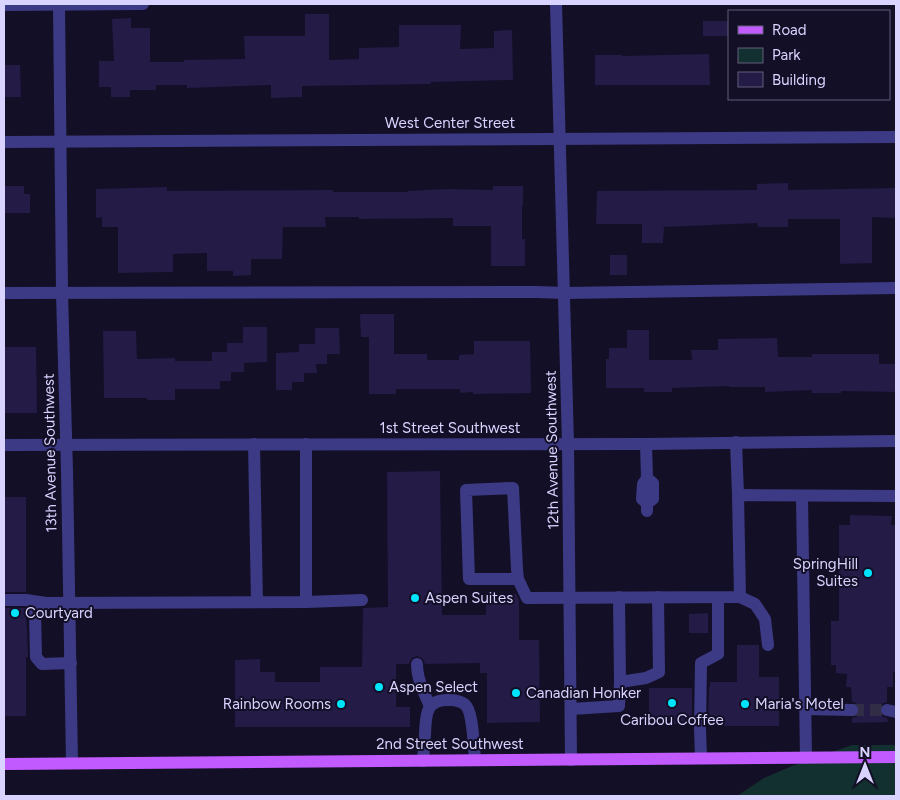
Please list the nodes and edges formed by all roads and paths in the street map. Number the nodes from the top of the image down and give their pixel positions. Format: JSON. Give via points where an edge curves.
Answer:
{"nodes":[{"id":1,"x":59,"y":4,"type":"edge"},
{"id":2,"x":143,"y":4,"type":"edge"},
{"id":3,"x":556,"y":4,"type":"edge"},
{"id":4,"x":4,"y":5,"type":"edge"},
{"id":5,"x":896,"y":137,"type":"edge"},
{"id":6,"x":560,"y":139,"type":"junction"},
{"id":7,"x":4,"y":142,"type":"edge"},
{"id":8,"x":60,"y":142,"type":"junction"},
{"id":9,"x":896,"y":288,"type":"edge"},
{"id":10,"x":4,"y":293,"type":"edge"},
{"id":11,"x":62,"y":293,"type":"junction"},
{"id":12,"x":564,"y":293,"type":"junction"},
{"id":13,"x":896,"y":441,"type":"edge"},
{"id":14,"x":736,"y":442,"type":"junction"},
{"id":15,"x":66,"y":444,"type":"junction"},
{"id":16,"x":254,"y":444,"type":"junction"},
{"id":17,"x":306,"y":444,"type":"junction"},
{"id":18,"x":568,"y":444,"type":"junction"},
{"id":19,"x":646,"y":444,"type":"junction"},
{"id":20,"x":4,"y":445,"type":"edge"},
{"id":21,"x":738,"y":496,"type":"junction"},
{"id":22,"x":802,"y":496,"type":"junction"},
{"id":23,"x":896,"y":496,"type":"edge"},
{"id":24,"x":647,"y":507,"type":"dead end"},
{"id":25,"x":518,"y":579,"type":"junction"},
{"id":26,"x":570,"y":597,"type":"junction"},
{"id":27,"x":619,"y":597,"type":"junction"},
{"id":28,"x":658,"y":597,"type":"junction"},
{"id":29,"x":740,"y":597,"type":"junction"},
{"id":30,"x":718,"y":598,"type":"junction"},
{"id":31,"x":4,"y":600,"type":"edge"},
{"id":32,"x":362,"y":600,"type":"dead end"},
{"id":33,"x":46,"y":602,"type":"junction"},
{"id":34,"x":70,"y":602,"type":"junction"},
{"id":35,"x":256,"y":602,"type":"junction"},
{"id":36,"x":306,"y":602,"type":"junction"},
{"id":37,"x":768,"y":645,"type":"dead end"},
{"id":38,"x":70,"y":663,"type":"junction"},
{"id":39,"x":417,"y":664,"type":"dead end"},
{"id":40,"x":620,"y":682,"type":"junction"},
{"id":41,"x":430,"y":706,"type":"junction"},
{"id":42,"x":571,"y":708,"type":"junction"},
{"id":43,"x":805,"y":709,"type":"junction"},
{"id":44,"x":852,"y":710,"type":"tunnel mouth"},
{"id":45,"x":896,"y":757,"type":"edge"},
{"id":46,"x":701,"y":758,"type":"junction"},
{"id":47,"x":806,"y":758,"type":"junction"},
{"id":48,"x":475,"y":760,"type":"junction"},
{"id":49,"x":571,"y":760,"type":"junction"},
{"id":50,"x":423,"y":761,"type":"junction"},
{"id":51,"x":72,"y":763,"type":"junction"},
{"id":52,"x":4,"y":764,"type":"edge"}],
"edges":[{"from":1,"to":2,"type":"street"},
{"from":1,"to":4,"type":"street"},
{"from":1,"to":8,"type":"street","name":"13th Avenue Southwest"},
{"from":3,"to":6,"type":"street","name":"12th Avenue Southwest"},
{"from":5,"to":6,"type":"street","name":"West Center Street"},
{"from":6,"to":8,"type":"street","name":"West Center Street"},
{"from":6,"to":12,"type":"street","name":"12th Avenue Southwest"},
{"from":7,"to":8,"type":"street","name":"West Center Street"},
{"from":8,"to":11,"type":"street","name":"13th Avenue Southwest"},
{"from":9,"to":12,"type":"street"},
{"from":10,"to":11,"type":"street"},
{"from":11,"to":12,"type":"street"},
{"from":11,"to":15,"type":"street","name":"13th Avenue Southwest"},
{"from":12,"to":18,"type":"street","name":"12th Avenue Southwest"},
{"from":13,"to":14,"type":"street","name":"1st Street Southwest"},
{"from":14,"to":19,"type":"street","name":"1st Street Southwest"},
{"from":14,"to":21,"type":"street"},
{"from":15,"to":16,"type":"street","name":"1st Street Southwest"},
{"from":15,"to":20,"type":"street","name":"1st Street Southwest"},
{"from":15,"to":34,"type":"street","name":"13th Avenue Southwest"},
{"from":16,"to":17,"type":"street","name":"1st Street Southwest"},
{"from":16,"to":35,"type":"street"},
{"from":17,"to":18,"type":"street","name":"1st Street Southwest"},
{"from":17,"to":36,"type":"street"},
{"from":18,"to":19,"type":"street","name":"1st Street Southwest"},
{"from":18,"to":26,"type":"street","name":"12th Avenue Southwest"},
{"from":19,"to":24,"type":"street","via":[[647,478],[653,483],[653,499]]},
{"from":21,"to":22,"type":"street"},
{"from":21,"to":29,"type":"street"},
{"from":22,"to":23,"type":"street"},
{"from":22,"to":43,"type":"street"},
{"from":25,"to":25,"type":"street","via":[[513,488],[466,490],[469,579]]},
{"from":25,"to":26,"type":"street","via":[[526,598]]},
{"from":26,"to":27,"type":"street"},
{"from":26,"to":42,"type":"street","name":"12th Avenue Southwest"},
{"from":27,"to":28,"type":"street"},
{"from":27,"to":40,"type":"street"},
{"from":28,"to":30,"type":"street"},
{"from":28,"to":40,"type":"street","via":[[659,672],[646,678]]},
{"from":29,"to":30,"type":"street"},
{"from":29,"to":37,"type":"street","via":[[755,604],[765,619]]},
{"from":30,"to":46,"type":"street","via":[[718,654],[701,663]]},
{"from":31,"to":33,"type":"street"},
{"from":32,"to":36,"type":"street"},
{"from":33,"to":34,"type":"street"},
{"from":33,"to":38,"type":"street","via":[[35,612],[36,657],[42,664]]},
{"from":34,"to":35,"type":"street"},
{"from":34,"to":38,"type":"street","name":"13th Avenue Southwest"},
{"from":35,"to":36,"type":"street"},
{"from":38,"to":51,"type":"street","name":"13th Avenue Southwest"},
{"from":39,"to":41,"type":"street","via":[[422,689]]},
{"from":40,"to":42,"type":"street","via":[[619,706]]},
{"from":41,"to":48,"type":"street","via":[[440,700],[450,700],[459,701],[467,707]]},
{"from":41,"to":50,"type":"street","via":[[426,715]]},
{"from":42,"to":49,"type":"street","name":"12th Avenue Southwest"},
{"from":43,"to":44,"type":"street"},
{"from":43,"to":47,"type":"street"},
{"from":45,"to":47,"type":"main road","name":"2nd Street Southwest"},
{"from":46,"to":47,"type":"main road","name":"2nd Street Southwest"},
{"from":46,"to":49,"type":"main road","name":"2nd Street Southwest"},
{"from":48,"to":49,"type":"main road","name":"2nd Street Southwest"},
{"from":48,"to":50,"type":"main road","name":"2nd Street Southwest"},
{"from":50,"to":51,"type":"main road","name":"2nd Street Southwest"},
{"from":51,"to":52,"type":"main road","name":"2nd Street Southwest"}]}
